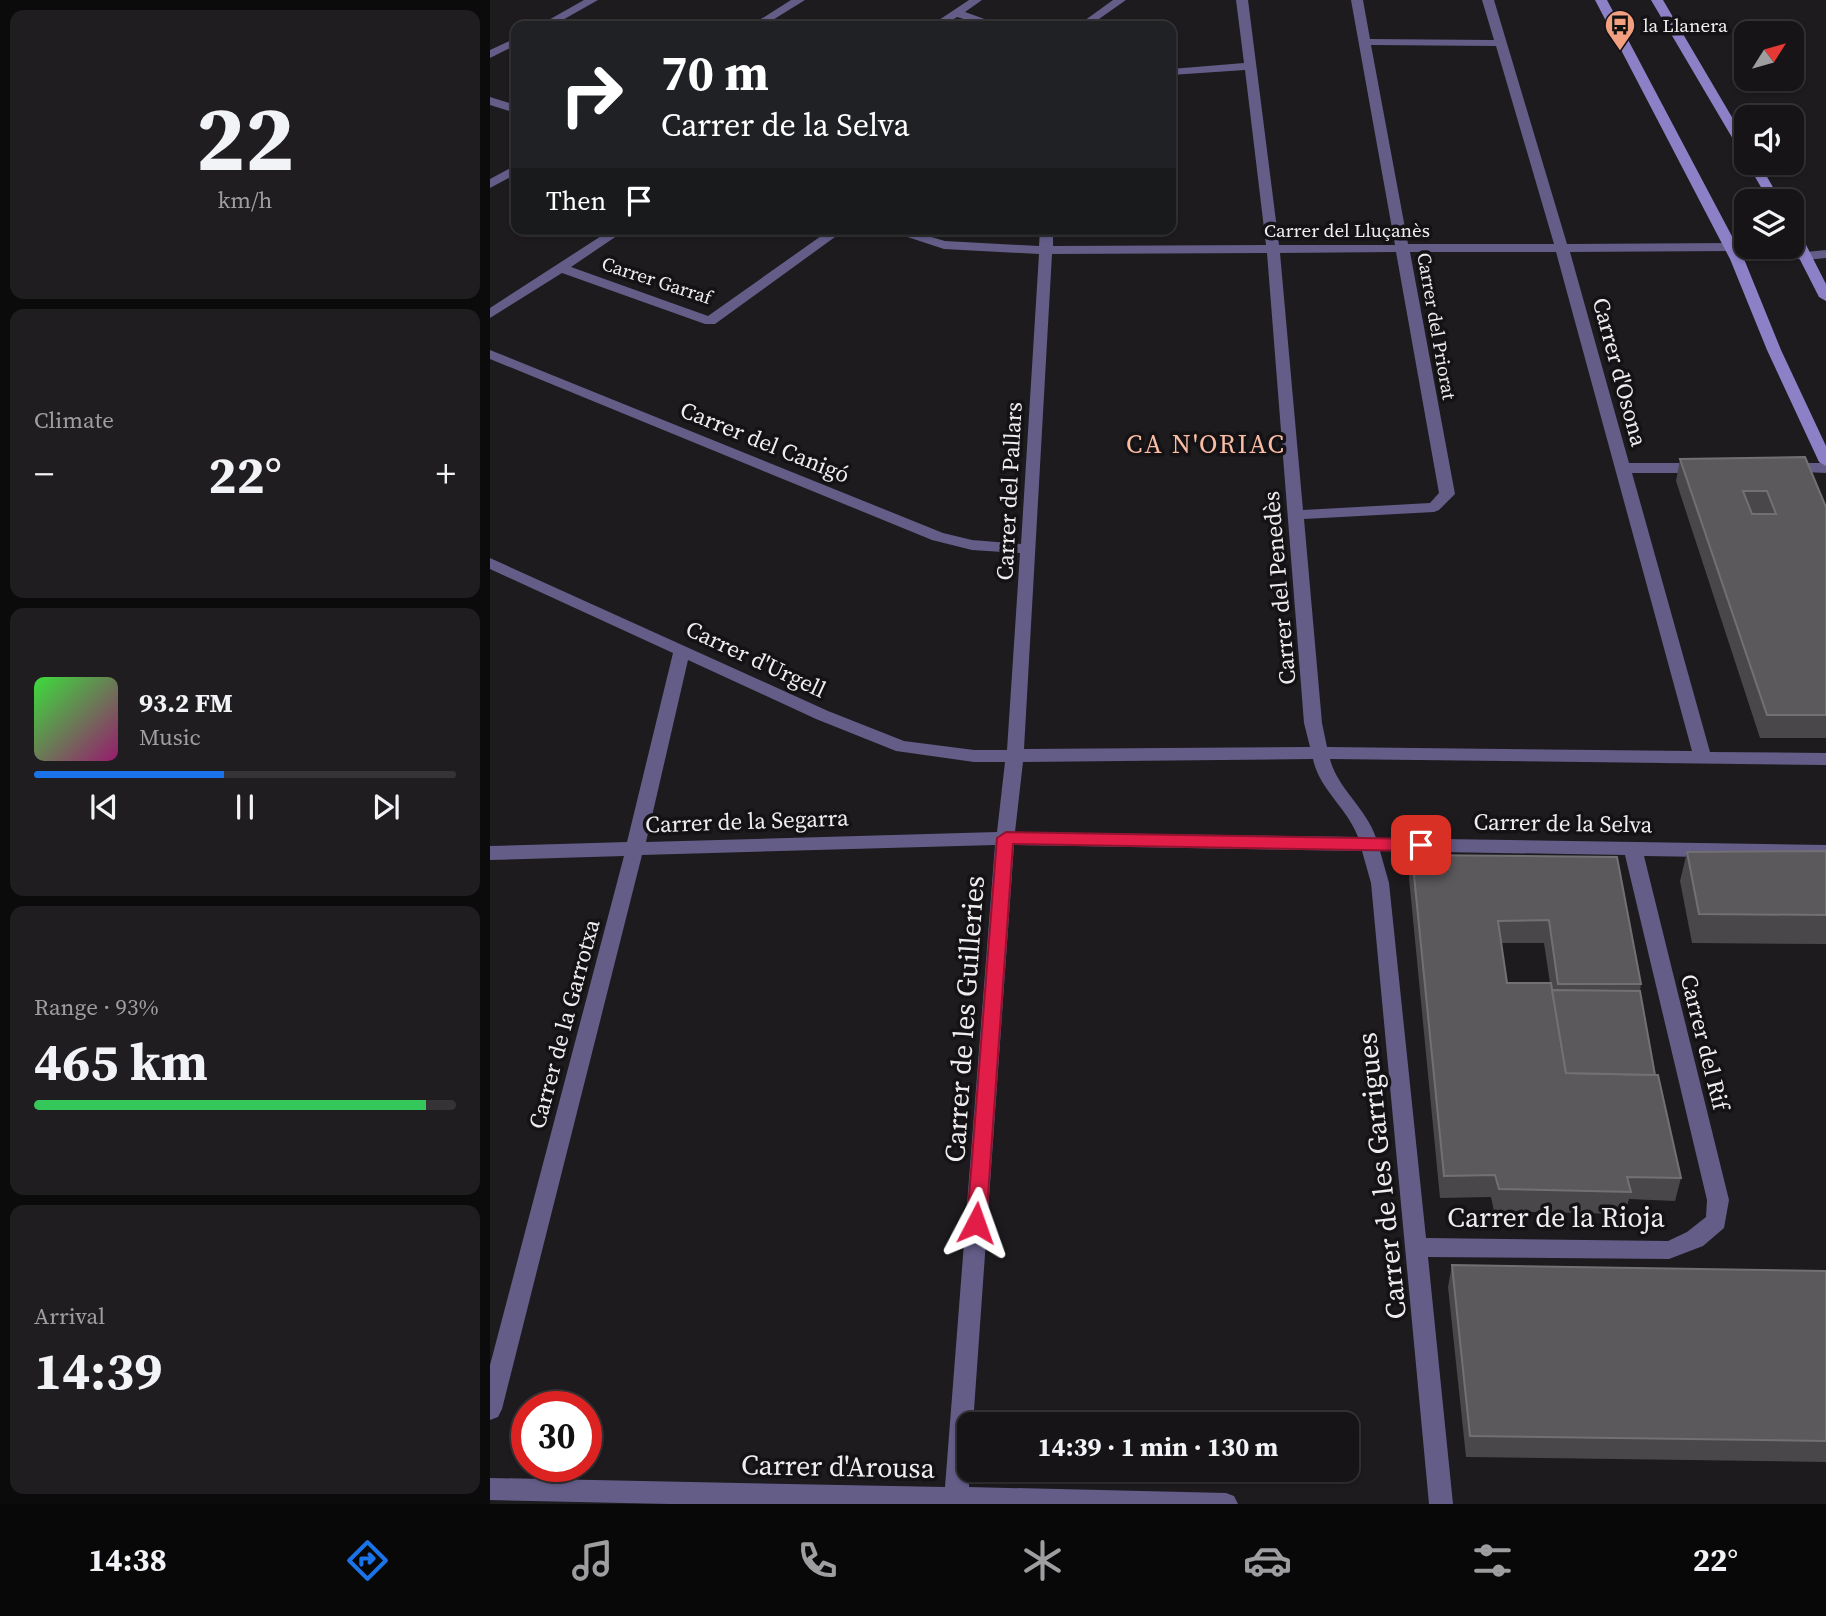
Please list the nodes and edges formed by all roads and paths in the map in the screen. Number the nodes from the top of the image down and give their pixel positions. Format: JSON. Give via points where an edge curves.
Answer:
{"nodes":[{"id":1,"x":592,"y":0,"type":"edge"},
{"id":2,"x":799,"y":0,"type":"edge"},
{"id":3,"x":976,"y":0,"type":"edge"},
{"id":4,"x":1120,"y":0,"type":"edge"},
{"id":5,"x":1242,"y":0,"type":"edge"},
{"id":6,"x":1357,"y":0,"type":"edge"},
{"id":7,"x":1488,"y":0,"type":"edge"},
{"id":8,"x":1601,"y":0,"type":"edge"},
{"id":9,"x":1657,"y":0,"type":"edge"},
{"id":10,"x":956,"y":13,"type":"junction"},
{"id":11,"x":553,"y":21,"type":"edge"},
{"id":12,"x":763,"y":21,"type":"edge"},
{"id":13,"x":944,"y":21,"type":"edge"},
{"id":14,"x":982,"y":21,"type":"edge"},
{"id":15,"x":1089,"y":21,"type":"edge"},
{"id":16,"x":1364,"y":42,"type":"junction"},
{"id":17,"x":1500,"y":43,"type":"junction"},
{"id":18,"x":511,"y":44,"type":"edge"},
{"id":19,"x":490,"y":55,"type":"edge"},
{"id":20,"x":1251,"y":66,"type":"junction"},
{"id":21,"x":1176,"y":72,"type":"edge"},
{"id":22,"x":490,"y":101,"type":"edge"},
{"id":23,"x":511,"y":107,"type":"edge"},
{"id":24,"x":1734,"y":131,"type":"edge"},
{"id":25,"x":511,"y":172,"type":"edge"},
{"id":26,"x":490,"y":184,"type":"edge"},
{"id":27,"x":612,"y":235,"type":"edge"},
{"id":28,"x":832,"y":235,"type":"edge"},
{"id":29,"x":910,"y":235,"type":"edge"},
{"id":30,"x":1047,"y":235,"type":"edge"},
{"id":31,"x":1731,"y":247,"type":"junction"},
{"id":32,"x":1562,"y":248,"type":"junction"},
{"id":33,"x":1273,"y":249,"type":"junction"},
{"id":34,"x":1403,"y":249,"type":"junction"},
{"id":35,"x":1046,"y":250,"type":"junction"},
{"id":36,"x":1804,"y":252,"type":"edge"},
{"id":37,"x":1826,"y":254,"type":"edge"},
{"id":38,"x":1806,"y":256,"type":"junction"},
{"id":39,"x":561,"y":268,"type":"junction"},
{"id":40,"x":1826,"y":297,"type":"edge"},
{"id":41,"x":490,"y":314,"type":"edge"},
{"id":42,"x":490,"y":354,"type":"edge"},
{"id":43,"x":1826,"y":462,"type":"edge"},
{"id":44,"x":1622,"y":468,"type":"junction"},
{"id":45,"x":1717,"y":468,"type":"edge"},
{"id":46,"x":1772,"y":468,"type":"edge"},
{"id":47,"x":1826,"y":468,"type":"edge"},
{"id":48,"x":1296,"y":515,"type":"junction"},
{"id":49,"x":1028,"y":549,"type":"junction"},
{"id":50,"x":490,"y":563,"type":"edge"},
{"id":51,"x":682,"y":650,"type":"junction"},
{"id":52,"x":1320,"y":753,"type":"junction"},
{"id":53,"x":1013,"y":756,"type":"junction"},
{"id":54,"x":1703,"y":758,"type":"junction"},
{"id":55,"x":1826,"y":759,"type":"edge"},
{"id":56,"x":1006,"y":838,"type":"junction"},
{"id":57,"x":1368,"y":844,"type":"junction"},
{"id":58,"x":635,"y":848,"type":"junction"},
{"id":59,"x":1633,"y":849,"type":"junction"},
{"id":60,"x":1826,"y":852,"type":"edge"},
{"id":61,"x":490,"y":853,"type":"edge"},
{"id":62,"x":1695,"y":1239,"type":"joint"},
{"id":63,"x":1416,"y":1247,"type":"junction"},
{"id":64,"x":490,"y":1409,"type":"edge"},
{"id":65,"x":490,"y":1489,"type":"edge"},
{"id":66,"x":956,"y":1499,"type":"junction"},
{"id":67,"x":1226,"y":1504,"type":"edge"},
{"id":68,"x":1441,"y":1504,"type":"edge"}],
"edges":[{"from":1,"to":11,"type":"street"},
{"from":2,"to":12,"type":"street"},
{"from":3,"to":10,"type":"street"},
{"from":4,"to":15,"type":"street"},
{"from":5,"to":20,"type":"street","name":"Carrer del Penedès"},
{"from":6,"to":16,"type":"street","name":"Carrer del Priorat"},
{"from":7,"to":17,"type":"street","name":"Carrer d'Osona"},
{"from":8,"to":31,"type":"street"},
{"from":9,"to":24,"type":"street"},
{"from":10,"to":13,"type":"street"},
{"from":10,"to":14,"type":"street"},
{"from":16,"to":17,"type":"street"},
{"from":16,"to":34,"type":"street","name":"Carrer del Priorat"},
{"from":17,"to":32,"type":"street","name":"Carrer d'Osona"},
{"from":18,"to":19,"type":"street"},
{"from":20,"to":21,"type":"street"},
{"from":20,"to":33,"type":"street","name":"Carrer del Penedès"},
{"from":22,"to":23,"type":"street"},
{"from":25,"to":26,"type":"street"},
{"from":27,"to":39,"type":"street"},
{"from":28,"to":39,"type":"street","name":"Carrer Garraf","via":[[710,321]]},
{"from":29,"to":35,"type":"street","name":"Carrer del Lluçanès","via":[[944,245]]},
{"from":30,"to":35,"type":"street","name":"Carrer del Pallars"},
{"from":31,"to":32,"type":"street","name":"Carrer del Lluçanès"},
{"from":31,"to":38,"type":"street","name":"Carrer del Lluçanès"},
{"from":31,"to":43,"type":"street"},
{"from":32,"to":34,"type":"street","name":"Carrer del Lluçanès"},
{"from":32,"to":44,"type":"street","name":"Carrer d'Osona"},
{"from":33,"to":34,"type":"street","name":"Carrer del Lluçanès"},
{"from":33,"to":35,"type":"street","name":"Carrer del Lluçanès"},
{"from":33,"to":48,"type":"street","name":"Carrer del Penedès"},
{"from":34,"to":48,"type":"street","name":"Carrer del Priorat","via":[[1447,494],[1434,507]]},
{"from":35,"to":49,"type":"street","name":"Carrer del Pallars"},
{"from":36,"to":38,"type":"street"},
{"from":37,"to":38,"type":"street","name":"Carrer del Lluçanès"},
{"from":38,"to":40,"type":"street"},
{"from":39,"to":41,"type":"street"},
{"from":42,"to":49,"type":"street","name":"Carrer del Canigó","via":[[938,537]]},
{"from":44,"to":45,"type":"street"},
{"from":44,"to":54,"type":"street","name":"Carrer d'Osona"},
{"from":46,"to":47,"type":"street"},
{"from":48,"to":52,"type":"street","name":"Carrer del Penedès","via":[[1313,723]]},
{"from":49,"to":53,"type":"street","name":"Carrer del Pallars"},
{"from":50,"to":51,"type":"street","name":"Carrer d'Urgell"},
{"from":51,"to":53,"type":"street","name":"Carrer d'Urgell","via":[[902,747]]},
{"from":51,"to":58,"type":"street","name":"Carrer de la Garrotxa"},
{"from":52,"to":53,"type":"street"},
{"from":52,"to":54,"type":"street"},
{"from":52,"to":57,"type":"street","name":"Carrer del Penedès","via":[[1324,772],[1346,800]]},
{"from":53,"to":56,"type":"street","name":"Carrer del Pallars"},
{"from":54,"to":55,"type":"street"},
{"from":56,"to":57,"type":"street","name":"Carrer de la Selva"},
{"from":56,"to":58,"type":"street","name":"Carrer de la Segarra"},
{"from":56,"to":66,"type":"street","name":"Carrer de les Guilleries"},
{"from":57,"to":59,"type":"street","name":"Carrer de la Selva"},
{"from":57,"to":63,"type":"street","name":"Carrer de les Garrigues","via":[[1381,883]]},
{"from":58,"to":61,"type":"street","name":"Carrer de la Segarra"},
{"from":58,"to":64,"type":"street","name":"Carrer de la Garrotxa"},
{"from":59,"to":60,"type":"street","name":"Carrer de la Selva"},
{"from":59,"to":62,"type":"street","name":"Carrer del Rif","via":[[1718,1200],[1716,1221]]},
{"from":62,"to":63,"type":"street","name":"Carrer de la Rioja","via":[[1669,1250]]},
{"from":63,"to":68,"type":"street","name":"Carrer de les Garrigues"},
{"from":65,"to":66,"type":"street","name":"Carrer d'Arousa"},
{"from":66,"to":67,"type":"street","name":"Carrer d'Arousa"}]}
